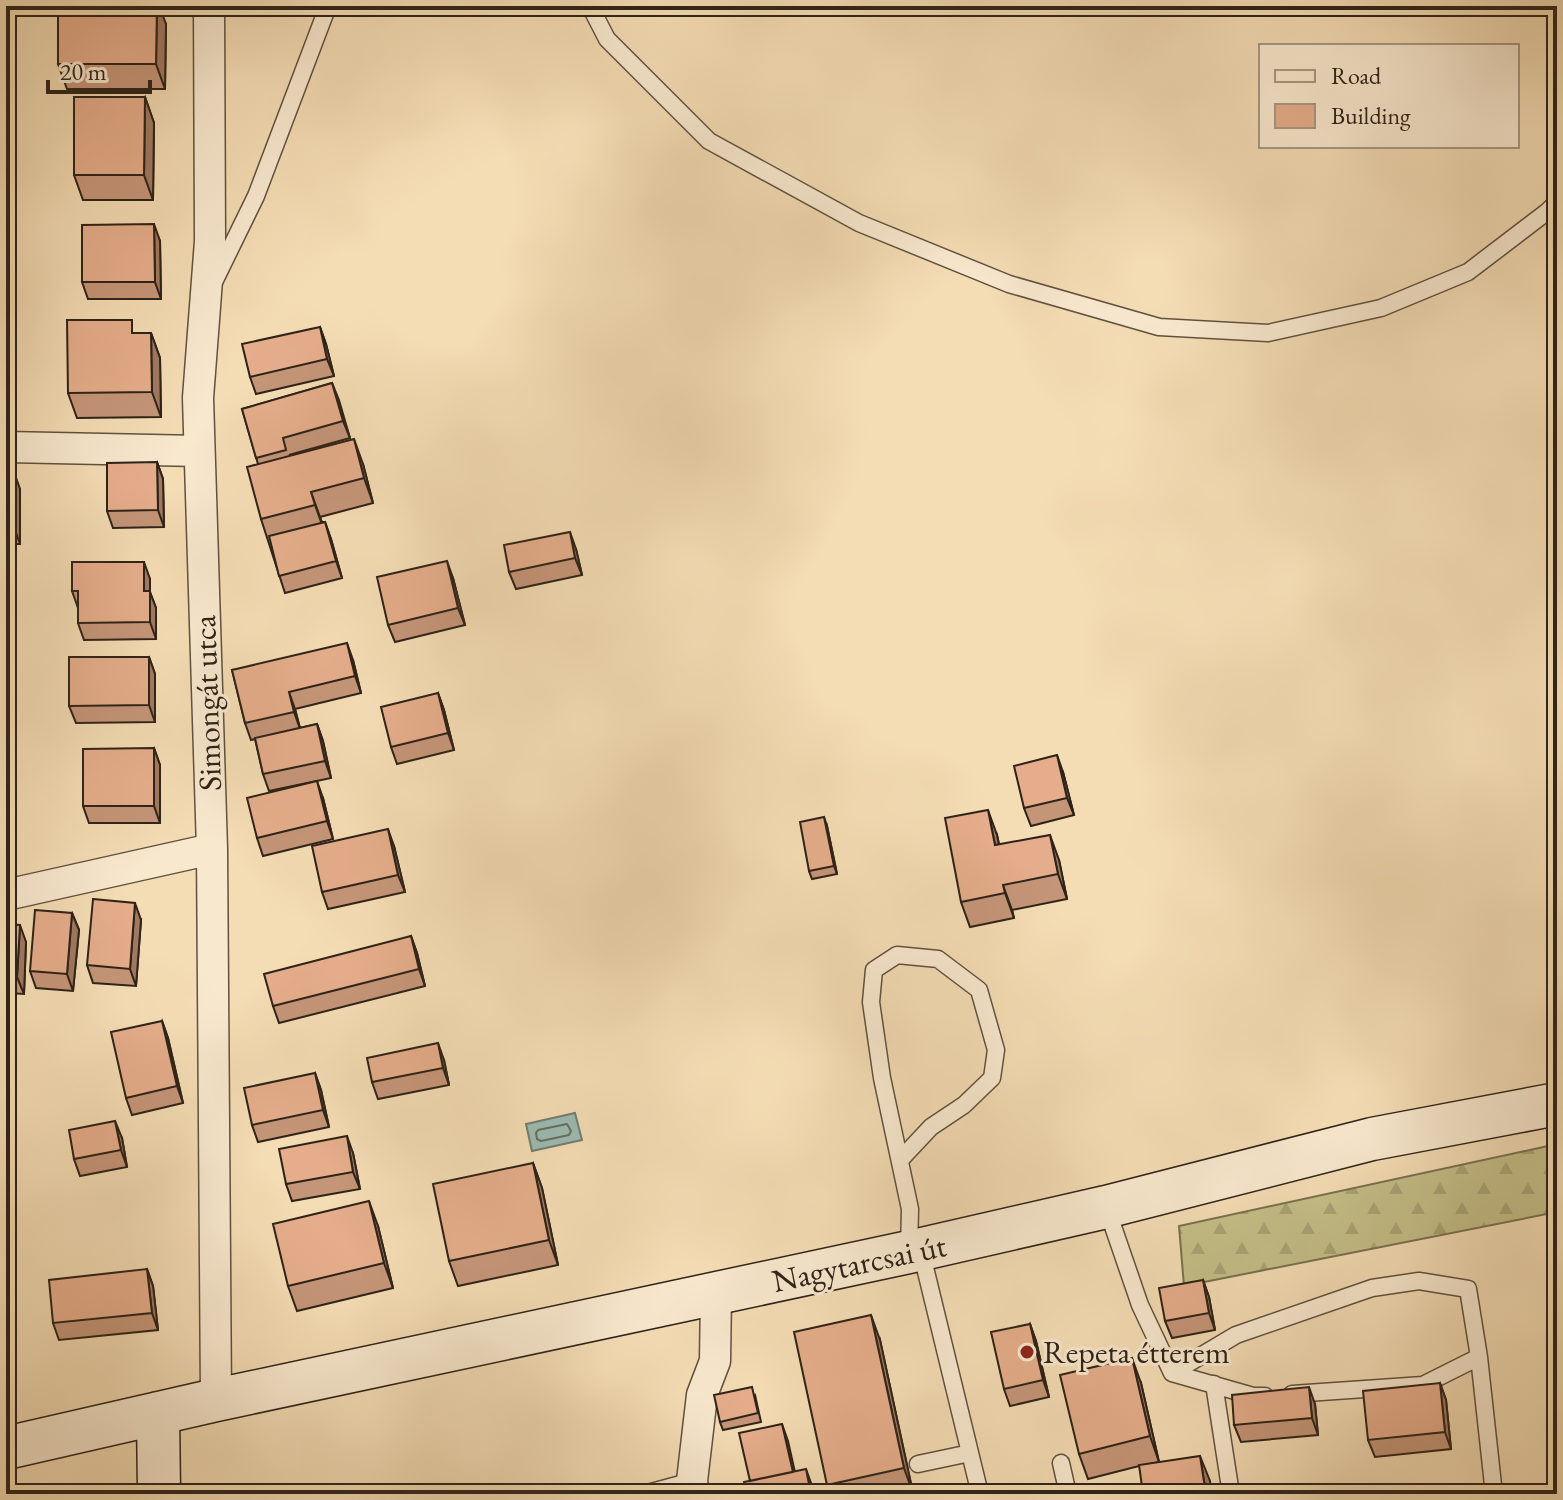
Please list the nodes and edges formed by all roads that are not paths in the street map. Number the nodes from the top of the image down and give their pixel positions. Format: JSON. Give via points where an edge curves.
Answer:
{"nodes":[{"id":1,"x":209,"y":6,"type":"edge"},
{"id":2,"x":328,"y":6,"type":"edge"},
{"id":3,"x":590,"y":6,"type":"edge"},
{"id":4,"x":1557,"y":202,"type":"edge"},
{"id":5,"x":207,"y":296,"type":"junction"},
{"id":6,"x":6,"y":447,"type":"edge"},
{"id":7,"x":199,"y":451,"type":"junction"},
{"id":8,"x":212,"y":849,"type":"junction"},
{"id":9,"x":6,"y":895,"type":"edge"},
{"id":10,"x":1557,"y":1104,"type":"edge"},
{"id":11,"x":901,"y":1159,"type":"junction"},
{"id":12,"x":1106,"y":1207,"type":"junction"},
{"id":13,"x":915,"y":1251,"type":"junction"},
{"id":14,"x":716,"y":1293,"type":"junction"},
{"id":15,"x":1479,"y":1357,"type":"junction"},
{"id":16,"x":1172,"y":1373,"type":"junction"},
{"id":17,"x":1214,"y":1384,"type":"junction"},
{"id":18,"x":216,"y":1400,"type":"junction"},
{"id":19,"x":158,"y":1413,"type":"junction"},
{"id":20,"x":6,"y":1448,"type":"edge"},
{"id":21,"x":970,"y":1453,"type":"junction"},
{"id":22,"x":1061,"y":1463,"type":"dead end"},
{"id":23,"x":918,"y":1464,"type":"dead end"},
{"id":24,"x":693,"y":1488,"type":"edge"},
{"id":25,"x":159,"y":1494,"type":"edge"},
{"id":26,"x":644,"y":1494,"type":"edge"},
{"id":27,"x":980,"y":1494,"type":"edge"},
{"id":28,"x":1068,"y":1494,"type":"edge"},
{"id":29,"x":1231,"y":1494,"type":"edge"},
{"id":30,"x":1494,"y":1494,"type":"edge"}],
"edges":[{"from":1,"to":5,"type":"street","name":"Simongát utca"},
{"from":2,"to":5,"type":"lane","via":[[256,196]]},
{"from":3,"to":4,"type":"lane","via":[[607,39],[709,141],[859,223],[1009,284],[1159,327],[1268,333],[1381,308],[1468,272]]},
{"from":5,"to":7,"type":"street","name":"Simongát utca"},
{"from":6,"to":7,"type":"street"},
{"from":7,"to":8,"type":"street","name":"Simongát utca"},
{"from":8,"to":9,"type":"street"},
{"from":8,"to":18,"type":"street","name":"Simongát utca"},
{"from":10,"to":12,"type":"main road","name":"Nagytarcsai út","via":[[1372,1139]]},
{"from":11,"to":11,"type":"lane","via":[[871,1002],[874,970],[897,955],[938,959],[979,990],[996,1050],[992,1078]]},
{"from":11,"to":13,"type":"lane"},
{"from":12,"to":13,"type":"main road","name":"Nagytarcsai út"},
{"from":12,"to":16,"type":"lane","via":[[1140,1305]]},
{"from":13,"to":14,"type":"main road","name":"Nagytarcsai út"},
{"from":13,"to":21,"type":"lane"},
{"from":14,"to":18,"type":"main road","name":"Nagytarcsai út"},
{"from":14,"to":24,"type":"street","via":[[715,1361],[702,1395]]},
{"from":15,"to":16,"type":"lane","via":[[1468,1289],[1419,1281],[1372,1288],[1236,1335]]},
{"from":15,"to":17,"type":"lane","via":[[1423,1385],[1253,1396]]},
{"from":15,"to":30,"type":"lane"},
{"from":16,"to":17,"type":"lane"},
{"from":17,"to":29,"type":"lane"},
{"from":18,"to":19,"type":"main road","name":"Nagytarcsai út"},
{"from":19,"to":20,"type":"main road","name":"Nagytarcsai út"},
{"from":19,"to":25,"type":"main road"},
{"from":21,"to":23,"type":"lane"},
{"from":21,"to":27,"type":"lane"},
{"from":22,"to":28,"type":"lane"},
{"from":24,"to":26,"type":"lane"}]}
